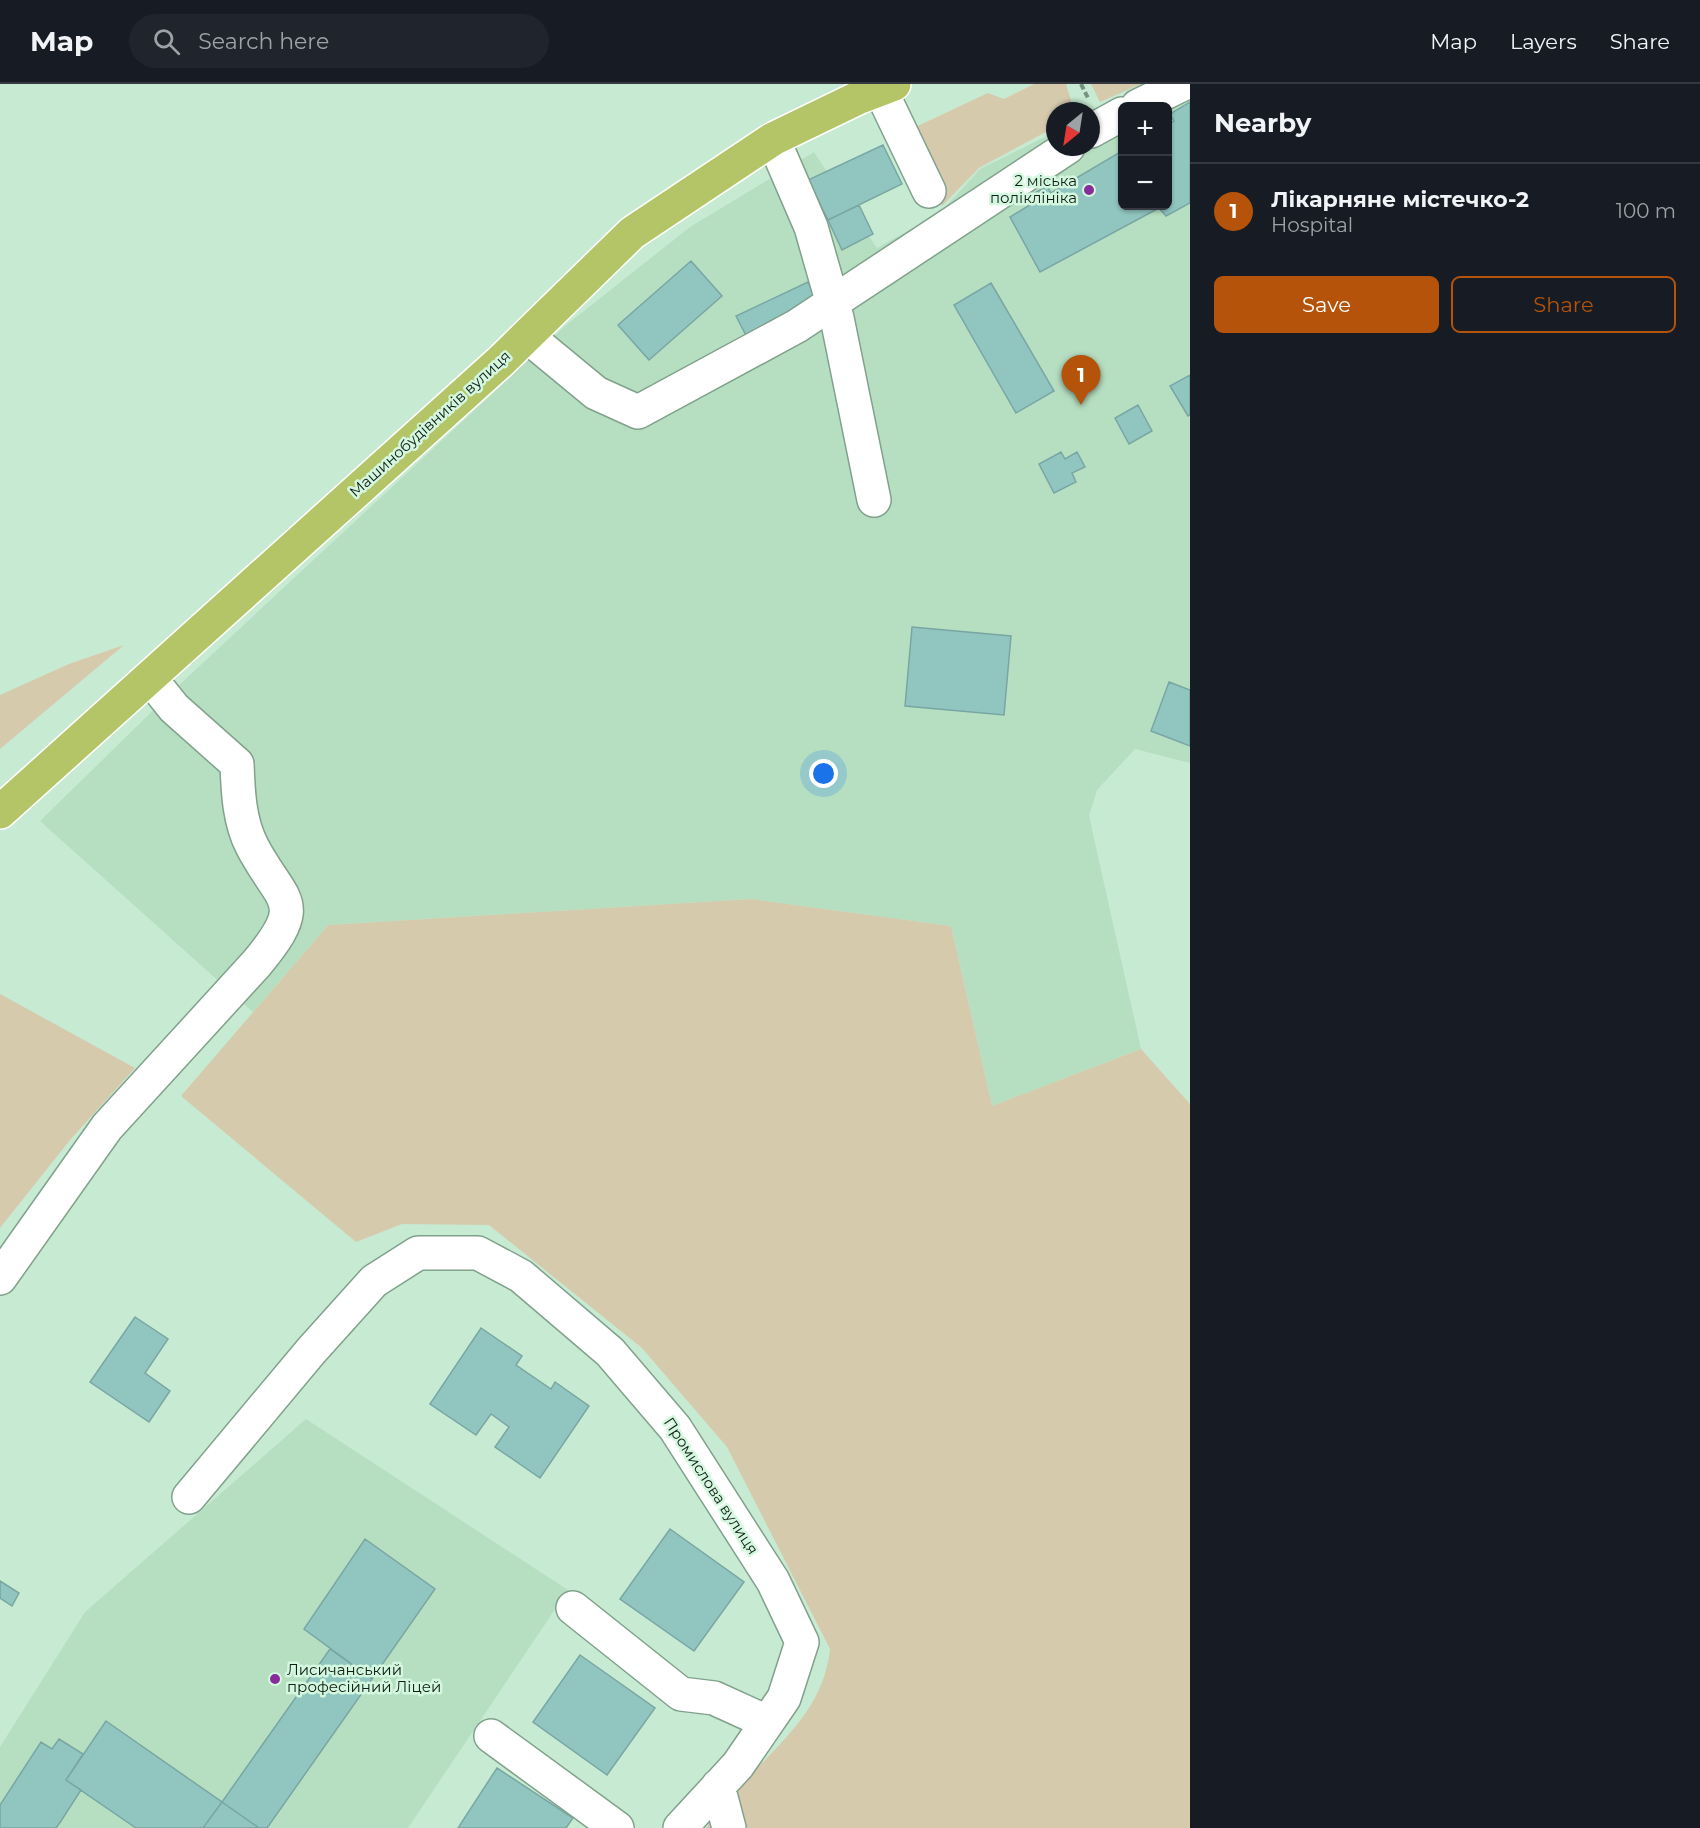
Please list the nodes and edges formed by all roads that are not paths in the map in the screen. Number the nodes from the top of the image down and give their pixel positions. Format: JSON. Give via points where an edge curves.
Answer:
{"nodes":[{"id":1,"x":1183,"y":84,"type":"edge"},
{"id":2,"x":887,"y":87,"type":"edge"},
{"id":3,"x":1146,"y":102,"type":"edge"},
{"id":4,"x":1118,"y":116,"type":"edge"},
{"id":5,"x":1100,"y":126,"type":"edge"},
{"id":6,"x":773,"y":139,"type":"junction"},
{"id":7,"x":1054,"y":156,"type":"edge"},
{"id":8,"x":929,"y":192,"type":"dead end"},
{"id":9,"x":527,"y":336,"type":"junction"},
{"id":10,"x":874,"y":500,"type":"dead end"},
{"id":11,"x":150,"y":678,"type":"junction"},
{"id":12,"x":0,"y":812,"type":"edge"},
{"id":13,"x":0,"y":1278,"type":"edge"},
{"id":14,"x":189,"y":1497,"type":"dead end"},
{"id":15,"x":573,"y":1608,"type":"dead end"},
{"id":16,"x":767,"y":1722,"type":"junction"},
{"id":17,"x":491,"y":1736,"type":"dead end"},
{"id":18,"x":718,"y":1786,"type":"junction"},
{"id":19,"x":617,"y":1828,"type":"edge"},
{"id":20,"x":680,"y":1828,"type":"edge"},
{"id":21,"x":729,"y":1828,"type":"edge"}],
"edges":[{"from":1,"to":3,"type":"street"},
{"from":2,"to":6,"type":"main road","name":"Машинобудівників вулиця"},
{"from":2,"to":8,"type":"street"},
{"from":4,"to":5,"type":"street"},
{"from":6,"to":9,"type":"main road","name":"Машинобудівників вулиця","via":[[632,233]]},
{"from":6,"to":10,"type":"street","via":[[811,227],[837,318]]},
{"from":7,"to":9,"type":"street","via":[[797,326],[638,412],[596,393]]},
{"from":9,"to":11,"type":"main road","name":"Машинобудівників вулиця"},
{"from":11,"to":12,"type":"main road","name":"Машинобудівників вулиця"},
{"from":11,"to":13,"type":"street","via":[[174,708],[237,764],[238,792],[251,845],[281,890],[288,913],[277,939],[257,963],[107,1126]]},
{"from":14,"to":16,"type":"street","name":"Промислова вулиця","via":[[374,1281],[418,1253],[478,1253],[521,1276],[610,1352],[675,1428],[773,1581],[802,1642],[784,1698]]},
{"from":15,"to":16,"type":"street","via":[[681,1694],[714,1698]]},
{"from":16,"to":18,"type":"street","name":"Промислова вулиця","via":[[738,1765]]},
{"from":17,"to":19,"type":"street"},
{"from":18,"to":20,"type":"street","name":"Промислова вулиця"},
{"from":18,"to":21,"type":"street"}]}
